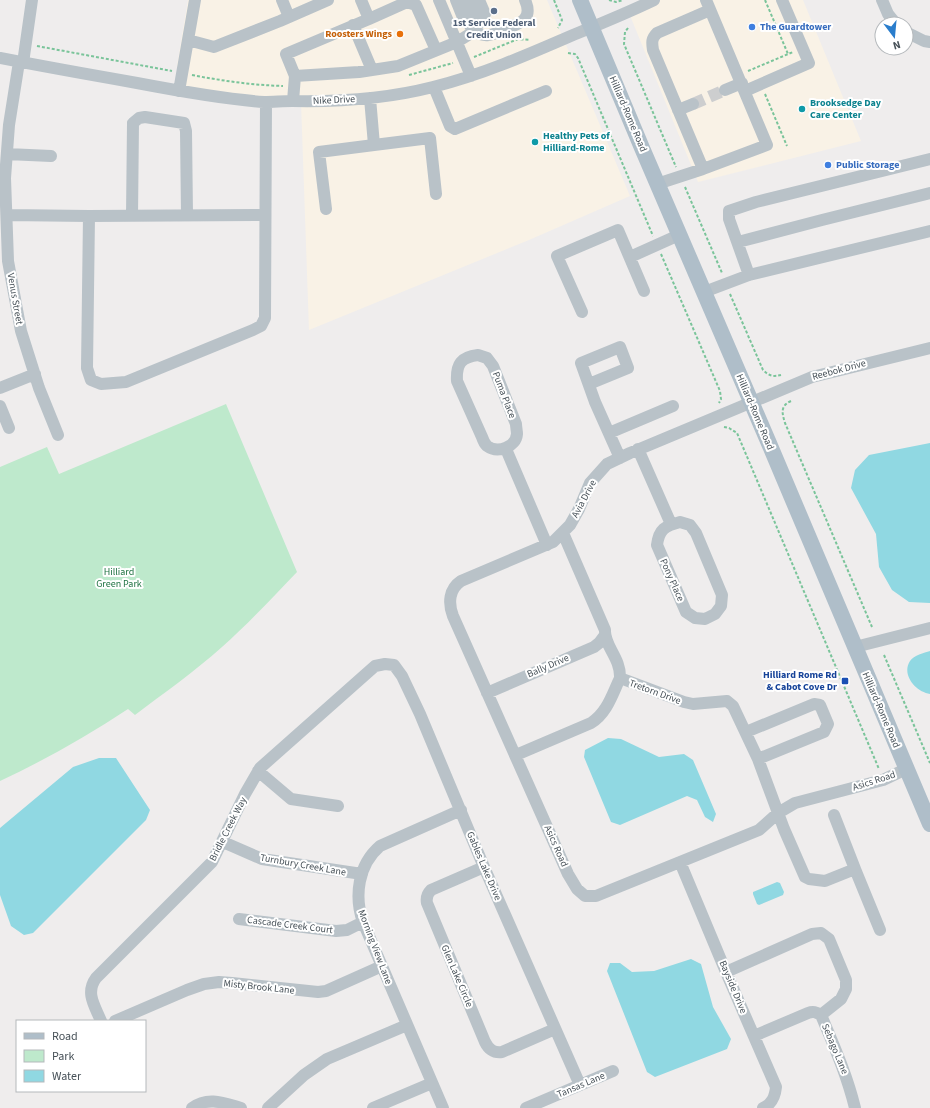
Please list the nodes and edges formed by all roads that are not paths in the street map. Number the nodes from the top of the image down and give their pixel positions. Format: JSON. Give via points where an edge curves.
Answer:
{"nodes":[{"id":1,"x":32,"y":0,"type":"edge"},
{"id":2,"x":195,"y":0,"type":"edge"},
{"id":3,"x":282,"y":0,"type":"edge"},
{"id":4,"x":328,"y":0,"type":"edge"},
{"id":5,"x":360,"y":0,"type":"edge"},
{"id":6,"x":439,"y":0,"type":"edge"},
{"id":7,"x":456,"y":0,"type":"edge"},
{"id":8,"x":467,"y":0,"type":"edge"},
{"id":9,"x":474,"y":0,"type":"edge"},
{"id":10,"x":479,"y":0,"type":"edge"},
{"id":11,"x":525,"y":0,"type":"edge"},
{"id":12,"x":580,"y":0,"type":"edge"},
{"id":13,"x":654,"y":0,"type":"edge"},
{"id":14,"x":782,"y":0,"type":"edge"},
{"id":15,"x":882,"y":0,"type":"edge"},
{"id":16,"x":708,"y":5,"type":"edge"},
{"id":17,"x":890,"y":16,"type":"edge"},
{"id":18,"x":290,"y":17,"type":"junction"},
{"id":19,"x":369,"y":19,"type":"junction"},
{"id":20,"x":353,"y":26,"type":"junction"},
{"id":21,"x":591,"y":27,"type":"junction"},
{"id":22,"x":476,"y":28,"type":"junction"},
{"id":23,"x":914,"y":36,"type":"edge"},
{"id":24,"x":188,"y":40,"type":"junction"},
{"id":25,"x":457,"y":42,"type":"junction"},
{"id":26,"x":930,"y":42,"type":"edge"},
{"id":27,"x":436,"y":50,"type":"junction"},
{"id":28,"x":0,"y":58,"type":"edge"},
{"id":29,"x":21,"y":62,"type":"junction"},
{"id":30,"x":372,"y":70,"type":"junction"},
{"id":31,"x":295,"y":76,"type":"junction"},
{"id":32,"x":471,"y":76,"type":"junction"},
{"id":33,"x":434,"y":87,"type":"junction"},
{"id":34,"x":744,"y":87,"type":"junction"},
{"id":35,"x":725,"y":90,"type":"tunnel mouth"},
{"id":36,"x":179,"y":91,"type":"junction"},
{"id":37,"x":546,"y":91,"type":"dead end"},
{"id":38,"x":370,"y":98,"type":"junction"},
{"id":39,"x":293,"y":101,"type":"junction"},
{"id":40,"x":266,"y":102,"type":"junction"},
{"id":41,"x":693,"y":104,"type":"tunnel mouth"},
{"id":42,"x":678,"y":110,"type":"junction"},
{"id":43,"x":374,"y":145,"type":"junction"},
{"id":44,"x":7,"y":154,"type":"junction"},
{"id":45,"x":51,"y":156,"type":"dead end"},
{"id":46,"x":930,"y":159,"type":"edge"},
{"id":47,"x":703,"y":169,"type":"junction"},
{"id":48,"x":657,"y":184,"type":"junction"},
{"id":49,"x":930,"y":193,"type":"edge"},
{"id":50,"x":436,"y":194,"type":"dead end"},
{"id":51,"x":326,"y":209,"type":"dead end"},
{"id":52,"x":265,"y":214,"type":"junction"},
{"id":53,"x":6,"y":215,"type":"junction"},
{"id":54,"x":187,"y":215,"type":"junction"},
{"id":55,"x":89,"y":216,"type":"junction"},
{"id":56,"x":132,"y":216,"type":"junction"},
{"id":57,"x":930,"y":231,"type":"edge"},
{"id":58,"x":679,"y":235,"type":"junction"},
{"id":59,"x":738,"y":242,"type":"junction"},
{"id":60,"x":4,"y":244,"type":"edge"},
{"id":61,"x":630,"y":257,"type":"junction"},
{"id":62,"x":749,"y":275,"type":"junction"},
{"id":63,"x":6,"y":280,"type":"edge"},
{"id":64,"x":644,"y":291,"type":"dead end"},
{"id":65,"x":704,"y":292,"type":"junction"},
{"id":66,"x":582,"y":312,"type":"dead end"},
{"id":67,"x":930,"y":348,"type":"edge"},
{"id":68,"x":35,"y":374,"type":"junction"},
{"id":69,"x":589,"y":384,"type":"dead end"},
{"id":70,"x":0,"y":388,"type":"edge"},
{"id":71,"x":752,"y":403,"type":"junction"},
{"id":72,"x":0,"y":406,"type":"edge"},
{"id":73,"x":673,"y":406,"type":"dead end"},
{"id":74,"x":9,"y":428,"type":"dead end"},
{"id":75,"x":609,"y":433,"type":"junction"},
{"id":76,"x":58,"y":435,"type":"dead end"},
{"id":77,"x":506,"y":449,"type":"junction"},
{"id":78,"x":638,"y":449,"type":"junction"},
{"id":79,"x":620,"y":458,"type":"junction"},
{"id":80,"x":671,"y":524,"type":"junction"},
{"id":81,"x":564,"y":533,"type":"junction"},
{"id":82,"x":547,"y":545,"type":"junction"},
{"id":83,"x":930,"y":628,"type":"edge"},
{"id":84,"x":605,"y":635,"type":"junction"},
{"id":85,"x":855,"y":647,"type":"junction"},
{"id":86,"x":375,"y":666,"type":"joint"},
{"id":87,"x":620,"y":678,"type":"junction"},
{"id":88,"x":487,"y":693,"type":"junction"},
{"id":89,"x":746,"y":732,"type":"junction"},
{"id":90,"x":516,"y":755,"type":"junction"},
{"id":91,"x":758,"y":759,"type":"junction"},
{"id":92,"x":906,"y":769,"type":"junction"},
{"id":93,"x":258,"y":772,"type":"junction"},
{"id":94,"x":338,"y":806,"type":"dead end"},
{"id":95,"x":461,"y":810,"type":"junction"},
{"id":96,"x":778,"y":813,"type":"junction"},
{"id":97,"x":834,"y":815,"type":"dead end"},
{"id":98,"x":930,"y":824,"type":"edge"},
{"id":99,"x":223,"y":842,"type":"junction"},
{"id":100,"x":680,"y":862,"type":"junction"},
{"id":101,"x":484,"y":867,"type":"junction"},
{"id":102,"x":855,"y":869,"type":"junction"},
{"id":103,"x":362,"y":874,"type":"junction"},
{"id":104,"x":239,"y":919,"type":"dead end"},
{"id":105,"x":363,"y":922,"type":"junction"},
{"id":106,"x":880,"y":930,"type":"dead end"},
{"id":107,"x":382,"y":966,"type":"junction"},
{"id":108,"x":726,"y":972,"type":"junction"},
{"id":109,"x":821,"y":1015,"type":"junction"},
{"id":110,"x":101,"y":1020,"type":"edge"},
{"id":111,"x":117,"y":1020,"type":"edge"},
{"id":112,"x":407,"y":1025,"type":"junction"},
{"id":113,"x":555,"y":1029,"type":"junction"},
{"id":114,"x":754,"y":1036,"type":"junction"},
{"id":115,"x":613,"y":1071,"type":"dead end"},
{"id":116,"x":432,"y":1083,"type":"junction"},
{"id":117,"x":580,"y":1085,"type":"junction"},
{"id":118,"x":192,"y":1108,"type":"edge"},
{"id":119,"x":241,"y":1108,"type":"edge"},
{"id":120,"x":268,"y":1108,"type":"edge"},
{"id":121,"x":372,"y":1108,"type":"edge"},
{"id":122,"x":443,"y":1108,"type":"edge"},
{"id":123,"x":527,"y":1108,"type":"edge"},
{"id":124,"x":763,"y":1108,"type":"edge"},
{"id":125,"x":855,"y":1108,"type":"edge"}],
"edges":[{"from":1,"to":29,"type":"street","name":"Venus Street"},
{"from":2,"to":24,"type":"street"},
{"from":3,"to":18,"type":"street"},
{"from":4,"to":18,"type":"street"},
{"from":5,"to":19,"type":"street"},
{"from":6,"to":25,"type":"street"},
{"from":7,"to":22,"type":"street","via":[[462,14]]},
{"from":8,"to":22,"type":"street"},
{"from":9,"to":22,"type":"street","via":[[479,13]]},
{"from":10,"to":22,"type":"street","via":[[485,14]]},
{"from":11,"to":22,"type":"street","via":[[529,12],[523,21],[489,36]]},
{"from":12,"to":21,"type":"main road","name":"Hilliard-Rome Road"},
{"from":13,"to":21,"type":"street","name":"Nike Drive","via":[[629,13]]},
{"from":14,"to":34,"type":"street","via":[[809,64]]},
{"from":15,"to":17,"type":"street"},
{"from":16,"to":34,"type":"street"},
{"from":16,"to":42,"type":"street","via":[[653,37],[653,50]]},
{"from":18,"to":24,"type":"street","via":[[214,46]]},
{"from":19,"to":20,"type":"street"},
{"from":19,"to":27,"type":"street","via":[[407,2],[416,5]]},
{"from":20,"to":30,"type":"street"},
{"from":20,"to":31,"type":"street","via":[[286,54]]},
{"from":21,"to":32,"type":"street","name":"Nike Drive"},
{"from":21,"to":48,"type":"main road","name":"Hilliard-Rome Road"},
{"from":22,"to":25,"type":"street"},
{"from":23,"to":26,"type":"street"},
{"from":24,"to":36,"type":"street"},
{"from":25,"to":27,"type":"street"},
{"from":25,"to":32,"type":"street"},
{"from":27,"to":30,"type":"street","via":[[398,66]]},
{"from":28,"to":29,"type":"street","name":"Nike Drive"},
{"from":29,"to":36,"type":"street","name":"Nike Drive"},
{"from":29,"to":44,"type":"street","name":"Venus Street","via":[[9,125]]},
{"from":30,"to":31,"type":"street"},
{"from":31,"to":39,"type":"street"},
{"from":32,"to":33,"type":"street","name":"Nike Drive"},
{"from":33,"to":37,"type":"street","via":[[450,126],[455,129]]},
{"from":33,"to":38,"type":"street","name":"Nike Drive"},
{"from":34,"to":35,"type":"street"},
{"from":34,"to":47,"type":"street","via":[[767,145]]},
{"from":36,"to":40,"type":"street","name":"Nike Drive"},
{"from":38,"to":39,"type":"street","name":"Nike Drive"},
{"from":38,"to":43,"type":"street"},
{"from":39,"to":40,"type":"street","name":"Nike Drive"},
{"from":40,"to":52,"type":"street"},
{"from":41,"to":42,"type":"street"},
{"from":42,"to":47,"type":"street"},
{"from":43,"to":50,"type":"street","via":[[430,138]]},
{"from":43,"to":51,"type":"street","via":[[318,152]]},
{"from":44,"to":45,"type":"street"},
{"from":44,"to":53,"type":"street","name":"Venus Street"},
{"from":46,"to":59,"type":"street","via":[[728,211]]},
{"from":47,"to":48,"type":"street"},
{"from":48,"to":58,"type":"main road","name":"Hilliard-Rome Road"},
{"from":49,"to":59,"type":"street"},
{"from":52,"to":54,"type":"street"},
{"from":52,"to":55,"type":"street","via":[[265,318],[260,326],[126,382],[101,384],[90,380],[87,368]]},
{"from":53,"to":55,"type":"street"},
{"from":53,"to":60,"type":"street","name":"Venus Street"},
{"from":54,"to":56,"type":"street"},
{"from":54,"to":56,"type":"street","via":[[184,123],[145,117],[133,123]]},
{"from":55,"to":56,"type":"street"},
{"from":57,"to":62,"type":"street"},
{"from":58,"to":61,"type":"street"},
{"from":58,"to":65,"type":"main road","name":"Hilliard-Rome Road"},
{"from":59,"to":62,"type":"street"},
{"from":60,"to":63,"type":"street","name":"Venus Street","via":[[8,262]]},
{"from":61,"to":64,"type":"street"},
{"from":61,"to":66,"type":"street","via":[[618,230],[557,256]]},
{"from":62,"to":65,"type":"street"},
{"from":63,"to":68,"type":"street","name":"Venus Street"},
{"from":65,"to":71,"type":"main road","name":"Hilliard-Rome Road"},
{"from":67,"to":71,"type":"street","name":"Reebok Drive","via":[[812,377]]},
{"from":68,"to":70,"type":"street"},
{"from":68,"to":76,"type":"street","name":"Venus Street"},
{"from":69,"to":75,"type":"street"},
{"from":71,"to":78,"type":"street","name":"Avia Drive"},
{"from":71,"to":85,"type":"main road","name":"Hilliard-Rome Road"},
{"from":72,"to":74,"type":"street"},
{"from":73,"to":75,"type":"street"},
{"from":75,"to":79,"type":"street"},
{"from":77,"to":77,"type":"street","name":"Puma Place","via":[[496,450],[487,446],[457,380],[458,366],[468,356],[478,355],[487,358],[493,366],[516,424],[517,434],[514,443]]},
{"from":77,"to":82,"type":"street"},
{"from":78,"to":79,"type":"street","name":"Avia Drive"},
{"from":78,"to":80,"type":"street"},
{"from":79,"to":81,"type":"street","name":"Avia Drive","via":[[607,464],[590,483],[579,509]]},
{"from":80,"to":80,"type":"street","name":"Pony Place","via":[[680,522],[690,525],[696,533],[722,595],[721,606],[715,614],[705,619],[695,618],[686,612],[657,545],[663,529]]},
{"from":81,"to":82,"type":"street","name":"Asics Road"},
{"from":81,"to":84,"type":"street"},
{"from":82,"to":88,"type":"street","name":"Asics Road","via":[[461,581],[453,589],[449,608]]},
{"from":83,"to":85,"type":"street"},
{"from":84,"to":87,"type":"street","via":[[618,663]]},
{"from":84,"to":88,"type":"street","name":"Bally Drive","via":[[594,647]]},
{"from":85,"to":92,"type":"main road","name":"Hilliard-Rome Road"},
{"from":86,"to":93,"type":"street","name":"Bridle Creek Way"},
{"from":86,"to":95,"type":"street","name":"Gables Lake Drive","via":[[394,665],[402,676]]},
{"from":87,"to":89,"type":"street","name":"Tretorn Drive","via":[[693,704],[727,701],[733,706]]},
{"from":87,"to":90,"type":"street","name":"Tretorn Drive","via":[[605,710],[598,718]]},
{"from":88,"to":90,"type":"street","name":"Asics Road"},
{"from":89,"to":91,"type":"street","name":"Tretorn Drive"},
{"from":89,"to":91,"type":"street","via":[[814,704],[820,705],[828,724],[824,732]]},
{"from":90,"to":100,"type":"street","name":"Asics Road","via":[[568,874],[577,889],[585,896],[596,896]]},
{"from":91,"to":96,"type":"street","name":"Tretorn Drive"},
{"from":92,"to":96,"type":"street","name":"Asics Road","via":[[883,780],[795,803]]},
{"from":92,"to":98,"type":"main road","name":"Hilliard-Rome Road"},
{"from":93,"to":94,"type":"street","via":[[292,799]]},
{"from":93,"to":99,"type":"street","name":"Bridle Creek Way"},
{"from":95,"to":101,"type":"street","name":"Gables Lake Drive"},
{"from":95,"to":103,"type":"street","name":"Morning View Lane","via":[[380,846],[372,854]]},
{"from":96,"to":100,"type":"street","name":"Asics Road","via":[[759,830]]},
{"from":96,"to":102,"type":"street","name":"Tretorn Drive","via":[[805,877],[825,880]]},
{"from":97,"to":102,"type":"street"},
{"from":99,"to":103,"type":"street","name":"Turnbury Creek Lane","via":[[262,859]]},
{"from":99,"to":110,"type":"street","name":"Bridle Creek Way","via":[[212,862],[92,983],[91,997]]},
{"from":100,"to":108,"type":"street","name":"Bayside Drive"},
{"from":101,"to":113,"type":"street","name":"Gables Lake Drive"},
{"from":101,"to":113,"type":"street","name":"Glen Lake Circle","via":[[431,890],[426,899],[485,1042],[490,1049],[502,1052]]},
{"from":102,"to":106,"type":"street"},
{"from":103,"to":105,"type":"street","name":"Morning View Lane","via":[[358,899]]},
{"from":104,"to":105,"type":"street","name":"Cascade Creek Court","via":[[336,931],[347,930]]},
{"from":105,"to":107,"type":"street","name":"Morning View Lane"},
{"from":107,"to":111,"type":"street","name":"Misty Brook Lane","via":[[326,991],[318,992],[219,982],[204,984]]},
{"from":107,"to":112,"type":"street","name":"Morning View Lane"},
{"from":108,"to":109,"type":"street","via":[[812,934],[821,933],[829,939],[846,980],[846,989],[841,999]]},
{"from":108,"to":114,"type":"street","name":"Bayside Drive"},
{"from":109,"to":114,"type":"street","name":"Sebago Lane","via":[[817,1012],[808,1013]]},
{"from":109,"to":125,"type":"street","name":"Sebago Lane","via":[[841,1060]]},
{"from":112,"to":116,"type":"street","name":"Morning View Lane"},
{"from":112,"to":120,"type":"street","via":[[327,1059],[304,1075]]},
{"from":113,"to":117,"type":"street","name":"Gables Lake Drive"},
{"from":114,"to":124,"type":"street","name":"Bayside Drive","via":[[776,1087],[775,1096],[769,1106]]},
{"from":115,"to":117,"type":"street","name":"Tansas Lane"},
{"from":116,"to":121,"type":"street"},
{"from":116,"to":122,"type":"street","name":"Morning View Lane"},
{"from":117,"to":123,"type":"street","name":"Tansas Lane"},
{"from":118,"to":119,"type":"street","via":[[201,1102],[216,1101]]}]}
